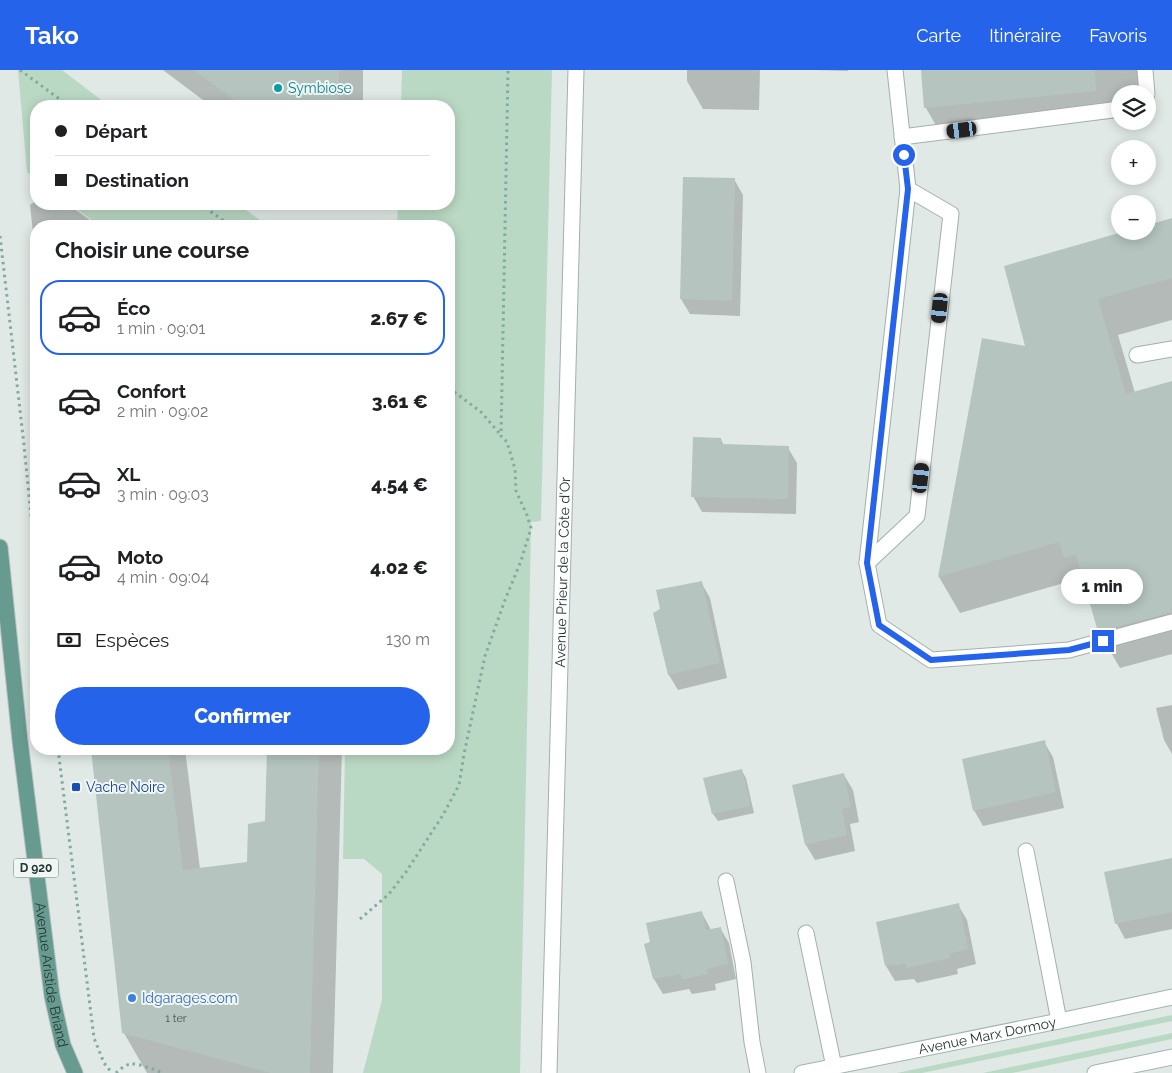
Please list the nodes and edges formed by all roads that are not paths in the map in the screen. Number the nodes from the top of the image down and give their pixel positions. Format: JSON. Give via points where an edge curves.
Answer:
{"nodes":[{"id":1,"x":576,"y":70,"type":"edge"},
{"id":2,"x":895,"y":70,"type":"edge"},
{"id":3,"x":1145,"y":70,"type":"edge"},
{"id":4,"x":1147,"y":85,"type":"edge"},
{"id":5,"x":1111,"y":111,"type":"edge"},
{"id":6,"x":902,"y":137,"type":"junction"},
{"id":7,"x":908,"y":189,"type":"junction"},
{"id":8,"x":1172,"y":349,"type":"edge"},
{"id":9,"x":1137,"y":355,"type":"dead end"},
{"id":10,"x":0,"y":547,"type":"edge"},
{"id":11,"x":867,"y":563,"type":"junction"},
{"id":12,"x":1172,"y":622,"type":"edge"},
{"id":13,"x":1026,"y":851,"type":"dead end"},
{"id":14,"x":726,"y":881,"type":"dead end"},
{"id":15,"x":806,"y":933,"type":"dead end"},
{"id":16,"x":1172,"y":997,"type":"edge"},
{"id":17,"x":1059,"y":1021,"type":"junction"},
{"id":18,"x":1172,"y":1057,"type":"edge"},
{"id":19,"x":834,"y":1067,"type":"junction"},
{"id":20,"x":75,"y":1073,"type":"edge"},
{"id":21,"x":549,"y":1073,"type":"edge"},
{"id":22,"x":758,"y":1073,"type":"edge"},
{"id":23,"x":802,"y":1073,"type":"edge"},
{"id":24,"x":1095,"y":1073,"type":"edge"}],
"edges":[{"from":1,"to":21,"type":"street","name":"Avenue Prieur de la Côte d'Or"},
{"from":2,"to":6,"type":"street"},
{"from":3,"to":4,"type":"street"},
{"from":5,"to":6,"type":"street"},
{"from":6,"to":7,"type":"street"},
{"from":7,"to":11,"type":"street"},
{"from":7,"to":11,"type":"street","via":[[951,214],[949,233],[917,516]]},
{"from":8,"to":9,"type":"street"},
{"from":10,"to":20,"type":"main road","name":"Avenue Aristide Briand","number":"D 920","via":[[52,996],[63,1045]]},
{"from":11,"to":12,"type":"street","via":[[879,625],[931,660],[1069,650]]},
{"from":13,"to":17,"type":"street"},
{"from":14,"to":22,"type":"street","via":[[743,962]]},
{"from":15,"to":19,"type":"street"},
{"from":16,"to":17,"type":"street","name":"Avenue Marx Dormoy"},
{"from":17,"to":19,"type":"street","name":"Avenue Marx Dormoy"},
{"from":18,"to":24,"type":"street"},
{"from":19,"to":23,"type":"street","name":"Avenue Marx Dormoy"}]}
